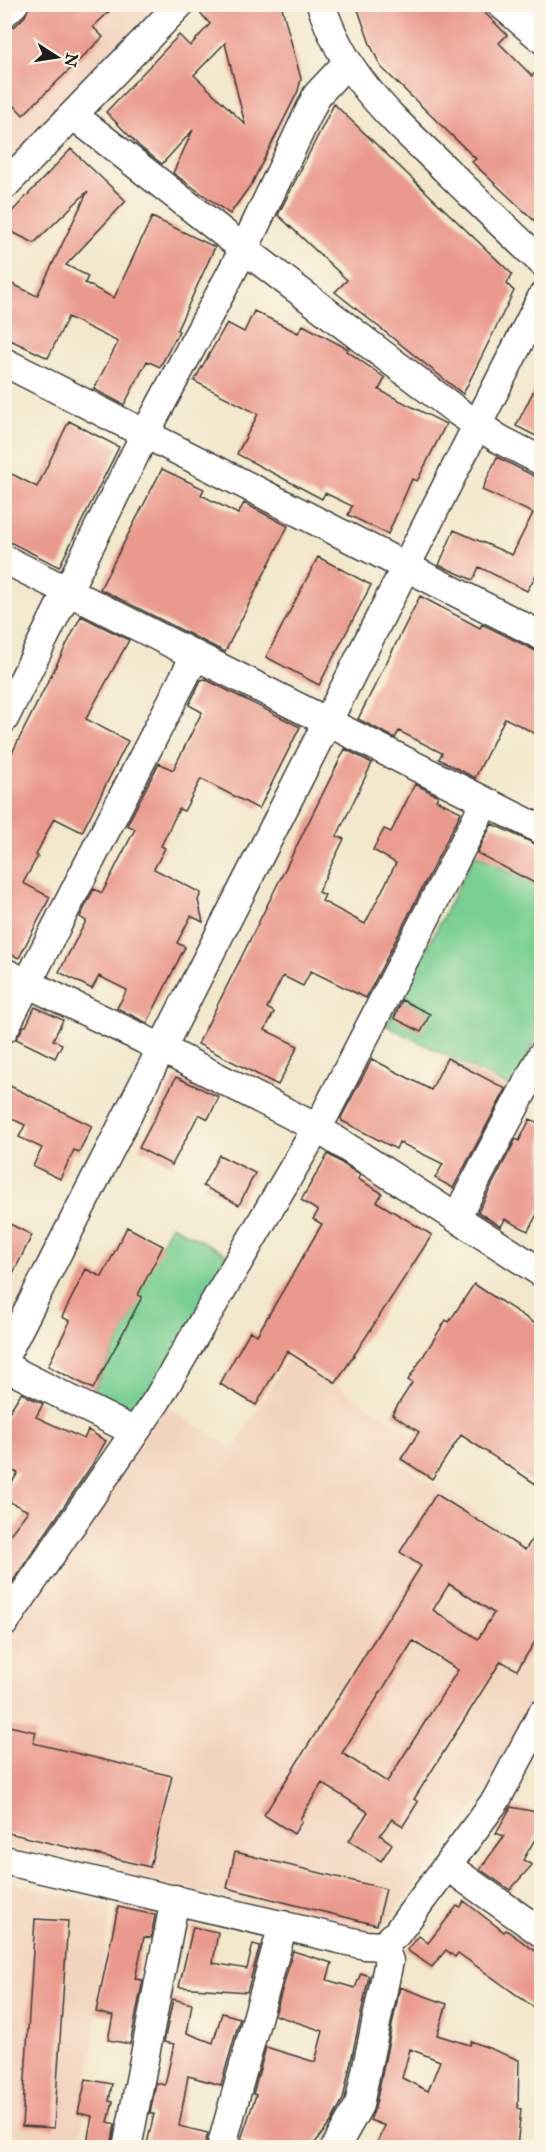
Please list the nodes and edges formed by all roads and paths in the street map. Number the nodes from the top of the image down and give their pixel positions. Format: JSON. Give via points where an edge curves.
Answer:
{"nodes":[{"id":1,"x":14,"y":4,"type":"edge"},
{"id":2,"x":180,"y":4,"type":"edge"},
{"id":3,"x":321,"y":4,"type":"edge"},
{"id":4,"x":501,"y":4,"type":"edge"},
{"id":5,"x":4,"y":13,"type":"edge"},
{"id":6,"x":542,"y":39,"type":"edge"},
{"id":7,"x":347,"y":63,"type":"junction"},
{"id":8,"x":74,"y":115,"type":"junction"},
{"id":9,"x":4,"y":186,"type":"edge"},
{"id":10,"x":244,"y":249,"type":"junction"},
{"id":11,"x":542,"y":262,"type":"edge"},
{"id":12,"x":542,"y":297,"type":"edge"},
{"id":13,"x":4,"y":362,"type":"edge"},
{"id":14,"x":478,"y":425,"type":"junction"},
{"id":15,"x":146,"y":434,"type":"junction"},
{"id":16,"x":542,"y":461,"type":"edge"},
{"id":17,"x":4,"y":559,"type":"edge"},
{"id":18,"x":406,"y":566,"type":"junction"},
{"id":19,"x":69,"y":592,"type":"junction"},
{"id":20,"x":542,"y":636,"type":"edge"},
{"id":21,"x":195,"y":656,"type":"junction"},
{"id":22,"x":4,"y":719,"type":"edge"},
{"id":23,"x":328,"y":723,"type":"junction"},
{"id":24,"x":485,"y":802,"type":"junction"},
{"id":25,"x":542,"y":830,"type":"edge"},
{"id":26,"x":16,"y":978,"type":"edge"},
{"id":27,"x":4,"y":1029,"type":"edge"},
{"id":28,"x":161,"y":1048,"type":"junction"},
{"id":29,"x":542,"y":1055,"type":"edge"},
{"id":30,"x":317,"y":1128,"type":"junction"},
{"id":31,"x":456,"y":1218,"type":"junction"},
{"id":32,"x":542,"y":1273,"type":"edge"},
{"id":33,"x":4,"y":1358,"type":"edge"},
{"id":34,"x":4,"y":1366,"type":"edge"},
{"id":35,"x":135,"y":1432,"type":"junction"},
{"id":36,"x":4,"y":1623,"type":"edge"},
{"id":37,"x":542,"y":1714,"type":"edge"},
{"id":38,"x":4,"y":1860,"type":"edge"},
{"id":39,"x":447,"y":1866,"type":"junction"},
{"id":40,"x":175,"y":1899,"type":"junction"},
{"id":41,"x":284,"y":1925,"type":"junction"},
{"id":42,"x":542,"y":1933,"type":"edge"},
{"id":43,"x":383,"y":1946,"type":"junction"},
{"id":44,"x":128,"y":2148,"type":"edge"},
{"id":45,"x":221,"y":2148,"type":"edge"},
{"id":46,"x":335,"y":2148,"type":"edge"}],
"edges":[{"from":1,"to":5,"type":"street"},
{"from":2,"to":8,"type":"street"},
{"from":3,"to":7,"type":"street"},
{"from":4,"to":6,"type":"street"},
{"from":7,"to":10,"type":"street","via":[[317,95]]},
{"from":7,"to":11,"type":"street","via":[[374,99]]},
{"from":8,"to":9,"type":"street"},
{"from":8,"to":10,"type":"street"},
{"from":10,"to":14,"type":"street"},
{"from":10,"to":15,"type":"street"},
{"from":12,"to":14,"type":"street"},
{"from":13,"to":15,"type":"street"},
{"from":14,"to":16,"type":"street"},
{"from":14,"to":18,"type":"street"},
{"from":15,"to":18,"type":"street"},
{"from":15,"to":19,"type":"street"},
{"from":17,"to":19,"type":"street"},
{"from":18,"to":20,"type":"street"},
{"from":18,"to":23,"type":"street"},
{"from":19,"to":21,"type":"street"},
{"from":19,"to":22,"type":"street"},
{"from":21,"to":23,"type":"street"},
{"from":21,"to":26,"type":"street"},
{"from":23,"to":24,"type":"street"},
{"from":23,"to":28,"type":"street"},
{"from":24,"to":25,"type":"street"},
{"from":24,"to":30,"type":"street"},
{"from":26,"to":27,"type":"street"},
{"from":26,"to":28,"type":"street"},
{"from":28,"to":30,"type":"street"},
{"from":28,"to":33,"type":"street"},
{"from":29,"to":31,"type":"street"},
{"from":30,"to":31,"type":"street"},
{"from":30,"to":35,"type":"street"},
{"from":31,"to":32,"type":"street"},
{"from":34,"to":35,"type":"street"},
{"from":35,"to":36,"type":"street"},
{"from":37,"to":39,"type":"street","via":[[503,1790]]},
{"from":38,"to":40,"type":"street"},
{"from":39,"to":42,"type":"street"},
{"from":39,"to":43,"type":"street"},
{"from":40,"to":41,"type":"street"},
{"from":40,"to":44,"type":"street"},
{"from":41,"to":43,"type":"street"},
{"from":41,"to":45,"type":"street"},
{"from":43,"to":46,"type":"street","via":[[389,1961],[359,2105]]}]}
